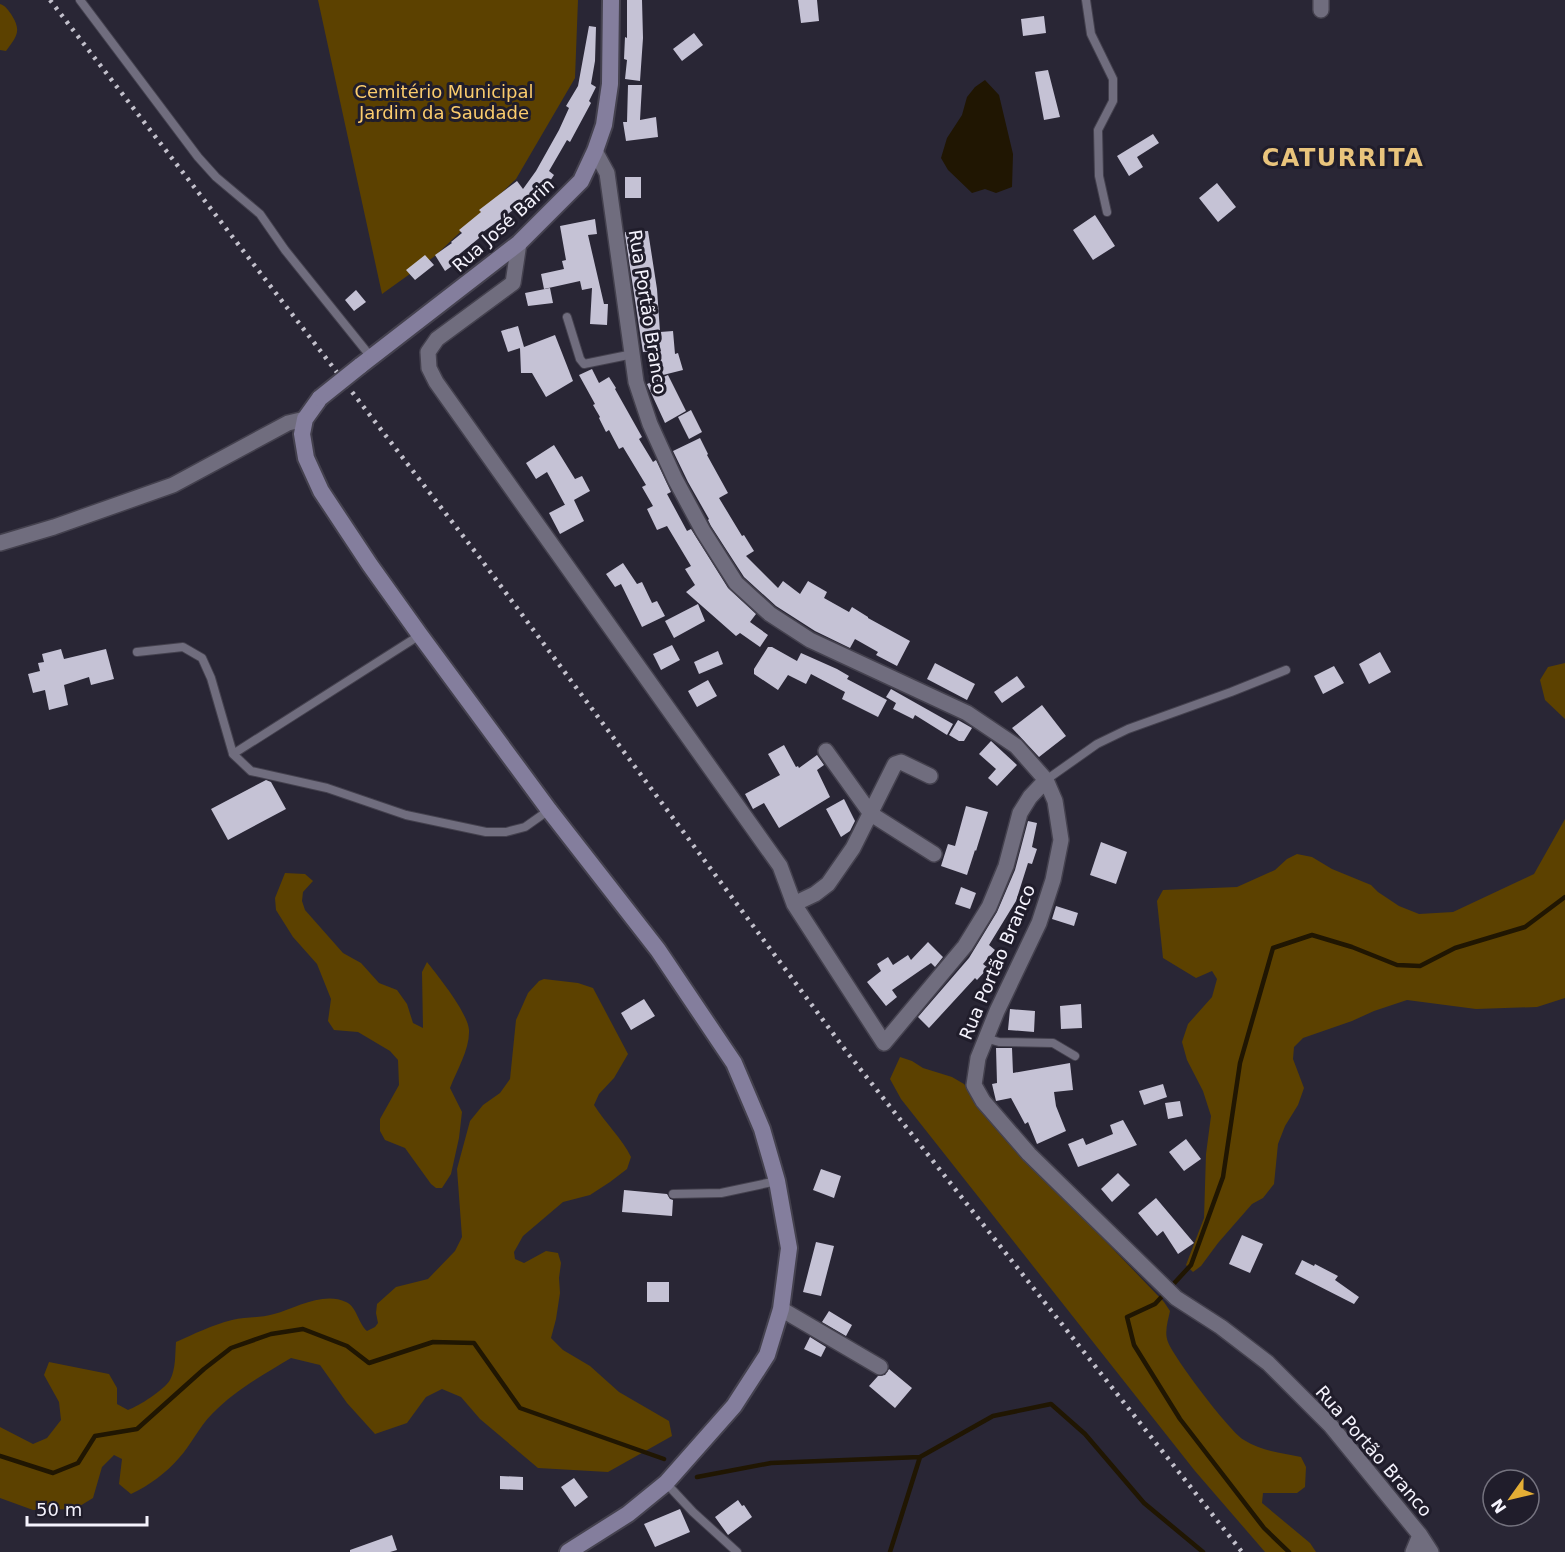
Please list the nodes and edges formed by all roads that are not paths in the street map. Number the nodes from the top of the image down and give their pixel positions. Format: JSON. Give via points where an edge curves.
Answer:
{"nodes":[{"id":1,"x":80,"y":0,"type":"edge"},
{"id":2,"x":611,"y":0,"type":"edge"},
{"id":3,"x":1086,"y":0,"type":"edge"},
{"id":4,"x":595,"y":151,"type":"junction"},
{"id":5,"x":1107,"y":212,"type":"dead end"},
{"id":6,"x":519,"y":243,"type":"junction"},
{"id":7,"x":567,"y":317,"type":"dead end"},
{"id":8,"x":633,"y":354,"type":"junction"},
{"id":9,"x":366,"y":362,"type":"junction"},
{"id":10,"x":305,"y":419,"type":"junction"},
{"id":11,"x":0,"y":543,"type":"edge"},
{"id":12,"x":420,"y":635,"type":"junction"},
{"id":13,"x":137,"y":652,"type":"dead end"},
{"id":14,"x":1286,"y":670,"type":"dead end"},
{"id":15,"x":826,"y":751,"type":"dead end"},
{"id":16,"x":233,"y":754,"type":"junction"},
{"id":17,"x":930,"y":776,"type":"dead end"},
{"id":18,"x":1046,"y":780,"type":"junction"},
{"id":19,"x":549,"y":810,"type":"junction"},
{"id":20,"x":872,"y":814,"type":"junction"},
{"id":21,"x":934,"y":854,"type":"dead end"},
{"id":22,"x":794,"y":904,"type":"junction"},
{"id":23,"x":985,"y":1038,"type":"junction"},
{"id":24,"x":1076,"y":1056,"type":"dead end"},
{"id":25,"x":777,"y":1181,"type":"junction"},
{"id":26,"x":673,"y":1194,"type":"dead end"},
{"id":27,"x":781,"y":1309,"type":"junction"},
{"id":28,"x":880,"y":1367,"type":"dead end"},
{"id":29,"x":666,"y":1483,"type":"junction"},
{"id":30,"x":1420,"y":1535,"type":"junction"},
{"id":31,"x":568,"y":1552,"type":"edge"},
{"id":32,"x":737,"y":1552,"type":"edge"},
{"id":33,"x":1413,"y":1552,"type":"edge"},
{"id":34,"x":1431,"y":1552,"type":"edge"}],
"edges":[{"from":1,"to":9,"type":"lane","via":[[198,157],[260,214]]},
{"from":2,"to":4,"type":"main road","name":"Rua José Barin","via":[[610,84]]},
{"from":3,"to":5,"type":"lane","via":[[1091,34],[1113,79],[1113,101],[1098,130],[1100,176]]},
{"from":4,"to":6,"type":"main road","name":"Rua José Barin","via":[[581,181]]},
{"from":4,"to":8,"type":"street","name":"Rua Portão Branco","via":[[607,173]]},
{"from":6,"to":9,"type":"main road","name":"Rua José Barin"},
{"from":6,"to":22,"type":"street","via":[[513,283],[437,339],[428,352],[429,368],[780,866]]},
{"from":7,"to":8,"type":"lane","via":[[584,364]]},
{"from":8,"to":18,"type":"street","name":"Rua Portão Branco","via":[[636,382],[650,424],[703,531],[736,583],[770,614],[810,640],[967,713],[1016,746]]},
{"from":9,"to":10,"type":"main road","name":"Rua José Barin","bridge":true,"via":[[320,398]]},
{"from":10,"to":11,"type":"street","via":[[288,423],[173,485]]},
{"from":10,"to":12,"type":"main road","via":[[303,445],[313,477]]},
{"from":12,"to":16,"type":"lane"},
{"from":12,"to":19,"type":"main road"},
{"from":13,"to":16,"type":"lane","via":[[183,647],[202,658]]},
{"from":14,"to":18,"type":"lane","via":[[1128,729],[1097,744]]},
{"from":15,"to":20,"type":"street"},
{"from":16,"to":19,"type":"lane","via":[[251,771],[327,788],[406,815],[486,832],[525,827]]},
{"from":17,"to":20,"type":"street","via":[[901,762],[895,764]]},
{"from":18,"to":22,"type":"street","via":[[1020,813],[1006,866],[965,946],[884,1043]]},
{"from":18,"to":23,"type":"street","name":"Rua Portão Branco","via":[[1055,801],[1060,840],[1053,880],[1039,923]]},
{"from":19,"to":25,"type":"main road","via":[[658,950],[734,1063],[762,1129]]},
{"from":20,"to":21,"type":"street"},
{"from":20,"to":22,"type":"street","via":[[828,884]]},
{"from":23,"to":24,"type":"lane","via":[[1053,1043]]},
{"from":23,"to":30,"type":"street","name":"Rua Portão Branco","via":[[974,1085],[1029,1154],[1176,1298],[1268,1363],[1331,1426]]},
{"from":25,"to":26,"type":"lane","via":[[721,1192]]},
{"from":25,"to":27,"type":"main road","via":[[789,1248]]},
{"from":27,"to":28,"type":"street"},
{"from":27,"to":29,"type":"main road","via":[[767,1355],[734,1406]]},
{"from":29,"to":31,"type":"main road","via":[[628,1514]]},
{"from":29,"to":32,"type":"lane"},
{"from":30,"to":33,"type":"street"},
{"from":30,"to":34,"type":"street","name":"Rua Portão Branco"}]}
